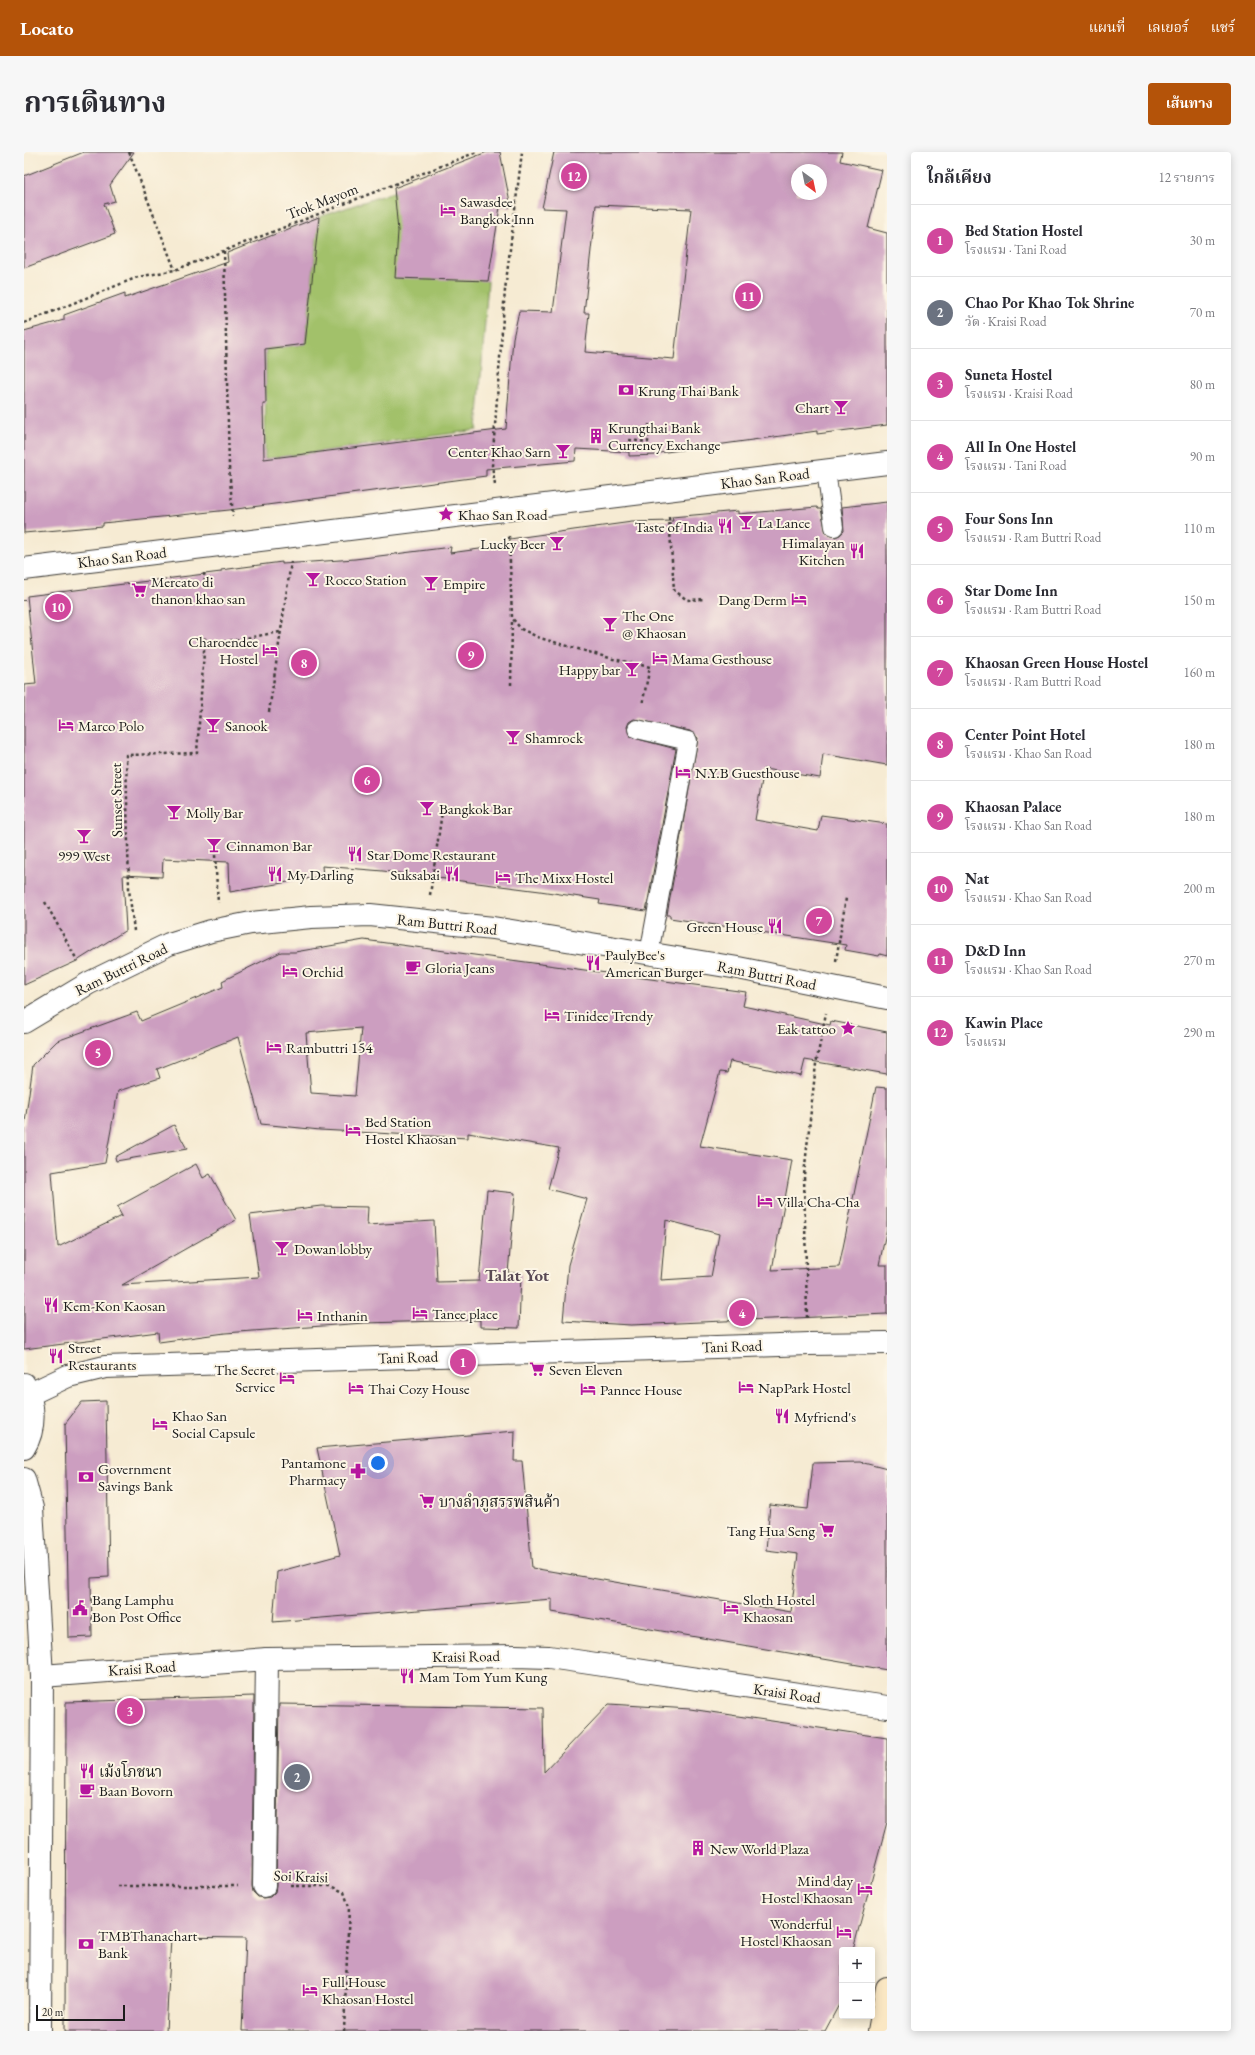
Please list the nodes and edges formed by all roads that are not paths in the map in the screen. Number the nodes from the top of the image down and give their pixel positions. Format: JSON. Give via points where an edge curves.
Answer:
{"nodes":[{"id":1,"x":887,"y":464,"type":"edge"},
{"id":2,"x":826,"y":471,"type":"junction"},
{"id":3,"x":834,"y":527,"type":"dead end"},
{"id":4,"x":24,"y":569,"type":"edge"},
{"id":5,"x":637,"y":729,"type":"road end"},
{"id":6,"x":649,"y":954,"type":"junction"},
{"id":7,"x":887,"y":998,"type":"edge"},
{"id":8,"x":24,"y":1022,"type":"edge"},
{"id":9,"x":887,"y":1343,"type":"edge"},
{"id":10,"x":27,"y":1389,"type":"edge"},
{"id":11,"x":24,"y":1448,"type":"edge"},
{"id":12,"x":24,"y":1479,"type":"edge"},
{"id":13,"x":267,"y":1659,"type":"junction"},
{"id":14,"x":42,"y":1676,"type":"junction"},
{"id":15,"x":887,"y":1707,"type":"edge"},
{"id":16,"x":264,"y":1886,"type":"road end"},
{"id":17,"x":887,"y":1988,"type":"edge"},
{"id":18,"x":40,"y":2031,"type":"edge"},
{"id":19,"x":879,"y":2031,"type":"edge"}],
"edges":[{"from":1,"to":2,"type":"street","name":"Khao San Road"},
{"from":2,"to":3,"type":"lane"},
{"from":2,"to":4,"type":"street","name":"Khao San Road"},
{"from":5,"to":6,"type":"lane","via":[[688,741]]},
{"from":6,"to":7,"type":"street","name":"Ram Buttri Road","via":[[738,968]]},
{"from":6,"to":8,"type":"street","name":"Ram Buttri Road","via":[[493,928],[370,915],[251,923],[169,944],[89,983]]},
{"from":9,"to":10,"type":"street","name":"Tani Road","via":[[106,1367]]},
{"from":10,"to":11,"type":"street","via":[[32,1406],[32,1429]]},
{"from":12,"to":14,"type":"street","via":[[32,1508]]},
{"from":13,"to":14,"type":"street","name":"Kraisi Road"},
{"from":13,"to":15,"type":"street","name":"Kraisi Road","via":[[549,1657]]},
{"from":13,"to":16,"type":"street"},
{"from":14,"to":18,"type":"street"},
{"from":17,"to":19,"type":"main road"}]}
